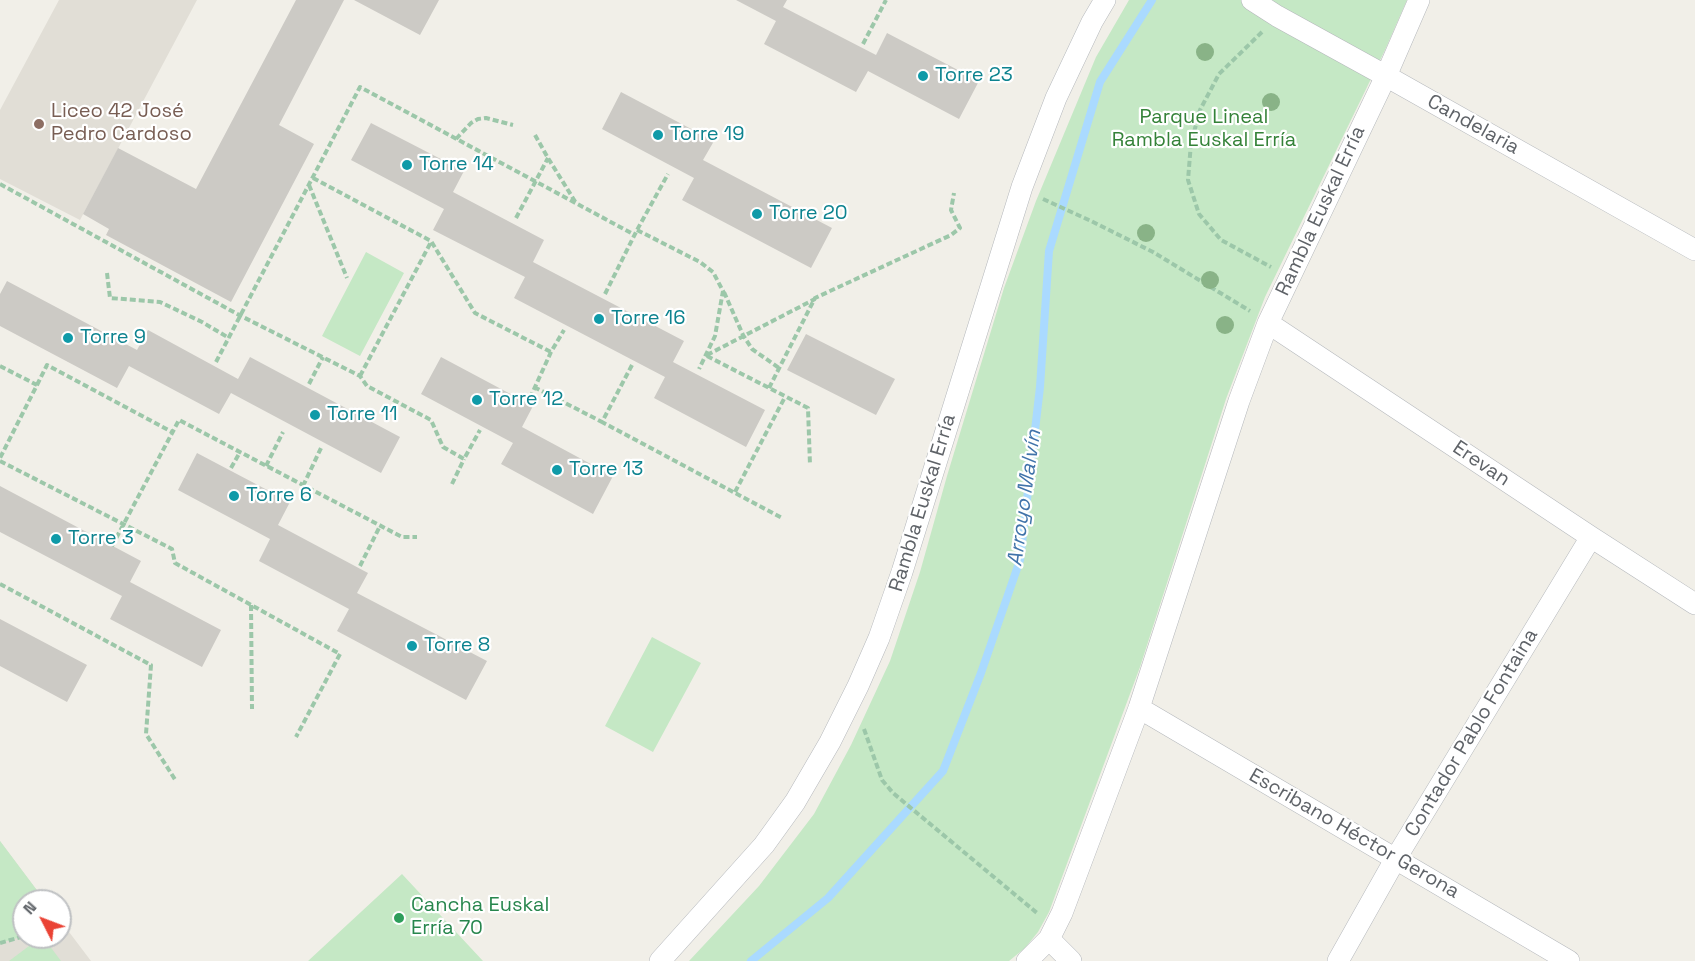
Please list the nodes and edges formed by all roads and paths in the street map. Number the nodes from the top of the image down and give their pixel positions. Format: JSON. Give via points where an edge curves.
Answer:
{"nodes":[{"id":1,"x":886,"y":0,"type":"edge"},
{"id":2,"x":1105,"y":0,"type":"edge"},
{"id":3,"x":1252,"y":0,"type":"edge"},
{"id":4,"x":1419,"y":0,"type":"edge"},
{"id":5,"x":1277,"y":16,"type":"junction"},
{"id":6,"x":863,"y":44,"type":"dead end"},
{"id":7,"x":1386,"y":76,"type":"junction"},
{"id":8,"x":513,"y":125,"type":"dead end"},
{"id":9,"x":535,"y":135,"type":"dead end"},
{"id":10,"x":456,"y":139,"type":"junction"},
{"id":11,"x":548,"y":158,"type":"junction"},
{"id":12,"x":668,"y":174,"type":"dead end"},
{"id":13,"x":313,"y":178,"type":"junction"},
{"id":14,"x":534,"y":181,"type":"junction"},
{"id":15,"x":0,"y":184,"type":"edge"},
{"id":16,"x":309,"y":185,"type":"junction"},
{"id":17,"x":954,"y":193,"type":"dead end"},
{"id":18,"x":577,"y":204,"type":"junction"},
{"id":19,"x":1053,"y":205,"type":"dead end"},
{"id":20,"x":516,"y":218,"type":"dead end"},
{"id":21,"x":637,"y":230,"type":"junction"},
{"id":22,"x":635,"y":235,"type":"junction"},
{"id":23,"x":431,"y":241,"type":"junction"},
{"id":24,"x":1695,"y":250,"type":"edge"},
{"id":25,"x":107,"y":273,"type":"dead end"},
{"id":26,"x":1290,"y":277,"type":"junction"},
{"id":27,"x":347,"y":278,"type":"dead end"},
{"id":28,"x":723,"y":291,"type":"junction"},
{"id":29,"x":605,"y":294,"type":"dead end"},
{"id":30,"x":815,"y":298,"type":"junction"},
{"id":31,"x":241,"y":316,"type":"junction"},
{"id":32,"x":1268,"y":323,"type":"junction"},
{"id":33,"x":564,"y":330,"type":"dead end"},
{"id":34,"x":743,"y":335,"type":"junction"},
{"id":35,"x":230,"y":338,"type":"junction"},
{"id":36,"x":551,"y":352,"type":"junction"},
{"id":37,"x":707,"y":356,"type":"junction"},
{"id":38,"x":323,"y":357,"type":"junction"},
{"id":39,"x":216,"y":362,"type":"dead end"},
{"id":40,"x":632,"y":365,"type":"dead end"},
{"id":41,"x":0,"y":366,"type":"edge"},
{"id":42,"x":779,"y":368,"type":"junction"},
{"id":43,"x":699,"y":369,"type":"dead end"},
{"id":44,"x":360,"y":376,"type":"junction"},
{"id":45,"x":309,"y":384,"type":"dead end"},
{"id":46,"x":37,"y":385,"type":"junction"},
{"id":47,"x":534,"y":387,"type":"junction"},
{"id":48,"x":769,"y":388,"type":"junction"},
{"id":49,"x":785,"y":397,"type":"junction"},
{"id":50,"x":530,"y":398,"type":"dead end"},
{"id":51,"x":602,"y":422,"type":"junction"},
{"id":52,"x":480,"y":430,"type":"dead end"},
{"id":53,"x":172,"y":432,"type":"junction"},
{"id":54,"x":283,"y":432,"type":"dead end"},
{"id":55,"x":321,"y":448,"type":"dead end"},
{"id":56,"x":240,"y":452,"type":"junction"},
{"id":57,"x":0,"y":459,"type":"edge"},
{"id":58,"x":464,"y":459,"type":"junction"},
{"id":59,"x":810,"y":465,"type":"dead end"},
{"id":60,"x":266,"y":466,"type":"junction"},
{"id":61,"x":231,"y":468,"type":"dead end"},
{"id":62,"x":452,"y":484,"type":"dead end"},
{"id":63,"x":303,"y":486,"type":"junction"},
{"id":64,"x":735,"y":492,"type":"junction"},
{"id":65,"x":782,"y":518,"type":"dead end"},
{"id":66,"x":123,"y":524,"type":"junction"},
{"id":67,"x":380,"y":526,"type":"junction"},
{"id":68,"x":417,"y":537,"type":"dead end"},
{"id":69,"x":1591,"y":537,"type":"junction"},
{"id":70,"x":112,"y":546,"type":"dead end"},
{"id":71,"x":360,"y":566,"type":"dead end"},
{"id":72,"x":0,"y":584,"type":"edge"},
{"id":73,"x":1695,"y":604,"type":"edge"},
{"id":74,"x":251,"y":605,"type":"junction"},
{"id":75,"x":858,"y":686,"type":"junction"},
{"id":76,"x":1139,"y":708,"type":"junction"},
{"id":77,"x":252,"y":709,"type":"dead end"},
{"id":78,"x":296,"y":737,"type":"dead end"},
{"id":79,"x":176,"y":781,"type":"dead end"},
{"id":80,"x":1396,"y":858,"type":"junction"},
{"id":81,"x":1049,"y":939,"type":"junction"},
{"id":82,"x":660,"y":961,"type":"edge"},
{"id":83,"x":1027,"y":961,"type":"edge"},
{"id":84,"x":1071,"y":961,"type":"edge"},
{"id":85,"x":1338,"y":961,"type":"edge"},
{"id":86,"x":1569,"y":961,"type":"edge"}],
"edges":[{"from":1,"to":6,"type":"path"},
{"from":2,"to":75,"type":"street","name":"Rambla Euskal Erría","via":[[1056,98],[1022,187],[902,572]]},
{"from":3,"to":5,"type":"street","name":"Candelaria"},
{"from":4,"to":7,"type":"street","name":"Rambla Euskal Erría"},
{"from":5,"to":7,"type":"street","name":"Candelaria"},
{"from":5,"to":26,"type":"path","via":[[1219,74],[1200,110],[1191,143],[1188,180],[1199,214],[1221,240]]},
{"from":7,"to":24,"type":"street","name":"Candelaria"},
{"from":7,"to":26,"type":"street","name":"Rambla Euskal Erría"},
{"from":8,"to":10,"type":"path","via":[[478,119]]},
{"from":9,"to":11,"type":"path"},
{"from":10,"to":13,"type":"path","via":[[360,87]]},
{"from":10,"to":14,"type":"path"},
{"from":11,"to":14,"type":"path"},
{"from":11,"to":18,"type":"path"},
{"from":12,"to":21,"type":"path"},
{"from":13,"to":16,"type":"path"},
{"from":13,"to":23,"type":"path"},
{"from":14,"to":18,"type":"path"},
{"from":14,"to":20,"type":"path"},
{"from":15,"to":31,"type":"path"},
{"from":16,"to":27,"type":"path"},
{"from":16,"to":31,"type":"path"},
{"from":17,"to":30,"type":"path","via":[[951,210],[960,228],[951,235]]},
{"from":18,"to":22,"type":"path"},
{"from":19,"to":32,"type":"path","via":[[1153,252]]},
{"from":21,"to":22,"type":"path"},
{"from":21,"to":28,"type":"path","via":[[700,262],[713,272]]},
{"from":22,"to":29,"type":"path"},
{"from":23,"to":36,"type":"path","via":[[475,313]]},
{"from":23,"to":44,"type":"path"},
{"from":25,"to":35,"type":"path","via":[[110,298],[160,302]]},
{"from":26,"to":32,"type":"street","name":"Rambla Euskal Erría"},
{"from":28,"to":34,"type":"path"},
{"from":28,"to":37,"type":"path"},
{"from":30,"to":34,"type":"path"},
{"from":30,"to":42,"type":"path"},
{"from":31,"to":35,"type":"path"},
{"from":31,"to":38,"type":"path"},
{"from":32,"to":69,"type":"street","name":"Erevan"},
{"from":32,"to":76,"type":"street","name":"Rambla Euskal Erría"},
{"from":33,"to":36,"type":"path"},
{"from":34,"to":37,"type":"path"},
{"from":34,"to":42,"type":"path","via":[[752,349]]},
{"from":35,"to":39,"type":"path"},
{"from":36,"to":47,"type":"path"},
{"from":37,"to":43,"type":"path"},
{"from":37,"to":48,"type":"path"},
{"from":38,"to":44,"type":"path"},
{"from":38,"to":45,"type":"path"},
{"from":40,"to":51,"type":"path"},
{"from":41,"to":46,"type":"path"},
{"from":42,"to":48,"type":"path"},
{"from":44,"to":58,"type":"path","via":[[368,386],[431,420],[443,447]]},
{"from":46,"to":53,"type":"path","via":[[47,365]]},
{"from":46,"to":57,"type":"path"},
{"from":47,"to":50,"type":"path"},
{"from":47,"to":51,"type":"path"},
{"from":48,"to":49,"type":"path"},
{"from":49,"to":59,"type":"path","via":[[808,408]]},
{"from":49,"to":64,"type":"path"},
{"from":51,"to":64,"type":"path"},
{"from":52,"to":58,"type":"path"},
{"from":53,"to":56,"type":"path","via":[[179,420]]},
{"from":53,"to":66,"type":"path"},
{"from":54,"to":60,"type":"path"},
{"from":55,"to":63,"type":"path"},
{"from":56,"to":60,"type":"path"},
{"from":56,"to":61,"type":"path"},
{"from":57,"to":66,"type":"path"},
{"from":58,"to":62,"type":"path"},
{"from":60,"to":63,"type":"path"},
{"from":63,"to":67,"type":"path"},
{"from":64,"to":65,"type":"path"},
{"from":66,"to":70,"type":"path"},
{"from":66,"to":74,"type":"path","via":[[172,549],[175,563]]},
{"from":67,"to":68,"type":"path","via":[[402,537]]},
{"from":67,"to":71,"type":"path"},
{"from":69,"to":73,"type":"street","name":"Erevan"},
{"from":69,"to":80,"type":"street","name":"Contador Pablo Fontaina"},
{"from":72,"to":79,"type":"path","via":[[151,665],[146,734]]},
{"from":74,"to":77,"type":"path"},
{"from":74,"to":78,"type":"path","via":[[340,654]]},
{"from":75,"to":81,"type":"path","via":[[865,734],[882,780],[1039,915]]},
{"from":75,"to":82,"type":"street","name":"Rambla Euskal Erría","via":[[789,811],[764,845]]},
{"from":76,"to":80,"type":"street","name":"Escribano Héctor Gerona"},
{"from":76,"to":81,"type":"street","name":"Rambla Euskal Erría"},
{"from":80,"to":85,"type":"street","name":"Contador Pablo Fontaina"},
{"from":80,"to":86,"type":"street","name":"Escribano Héctor Gerona"},
{"from":81,"to":83,"type":"street","name":"Rambla Euskal Erría"},
{"from":81,"to":84,"type":"street"}]}
